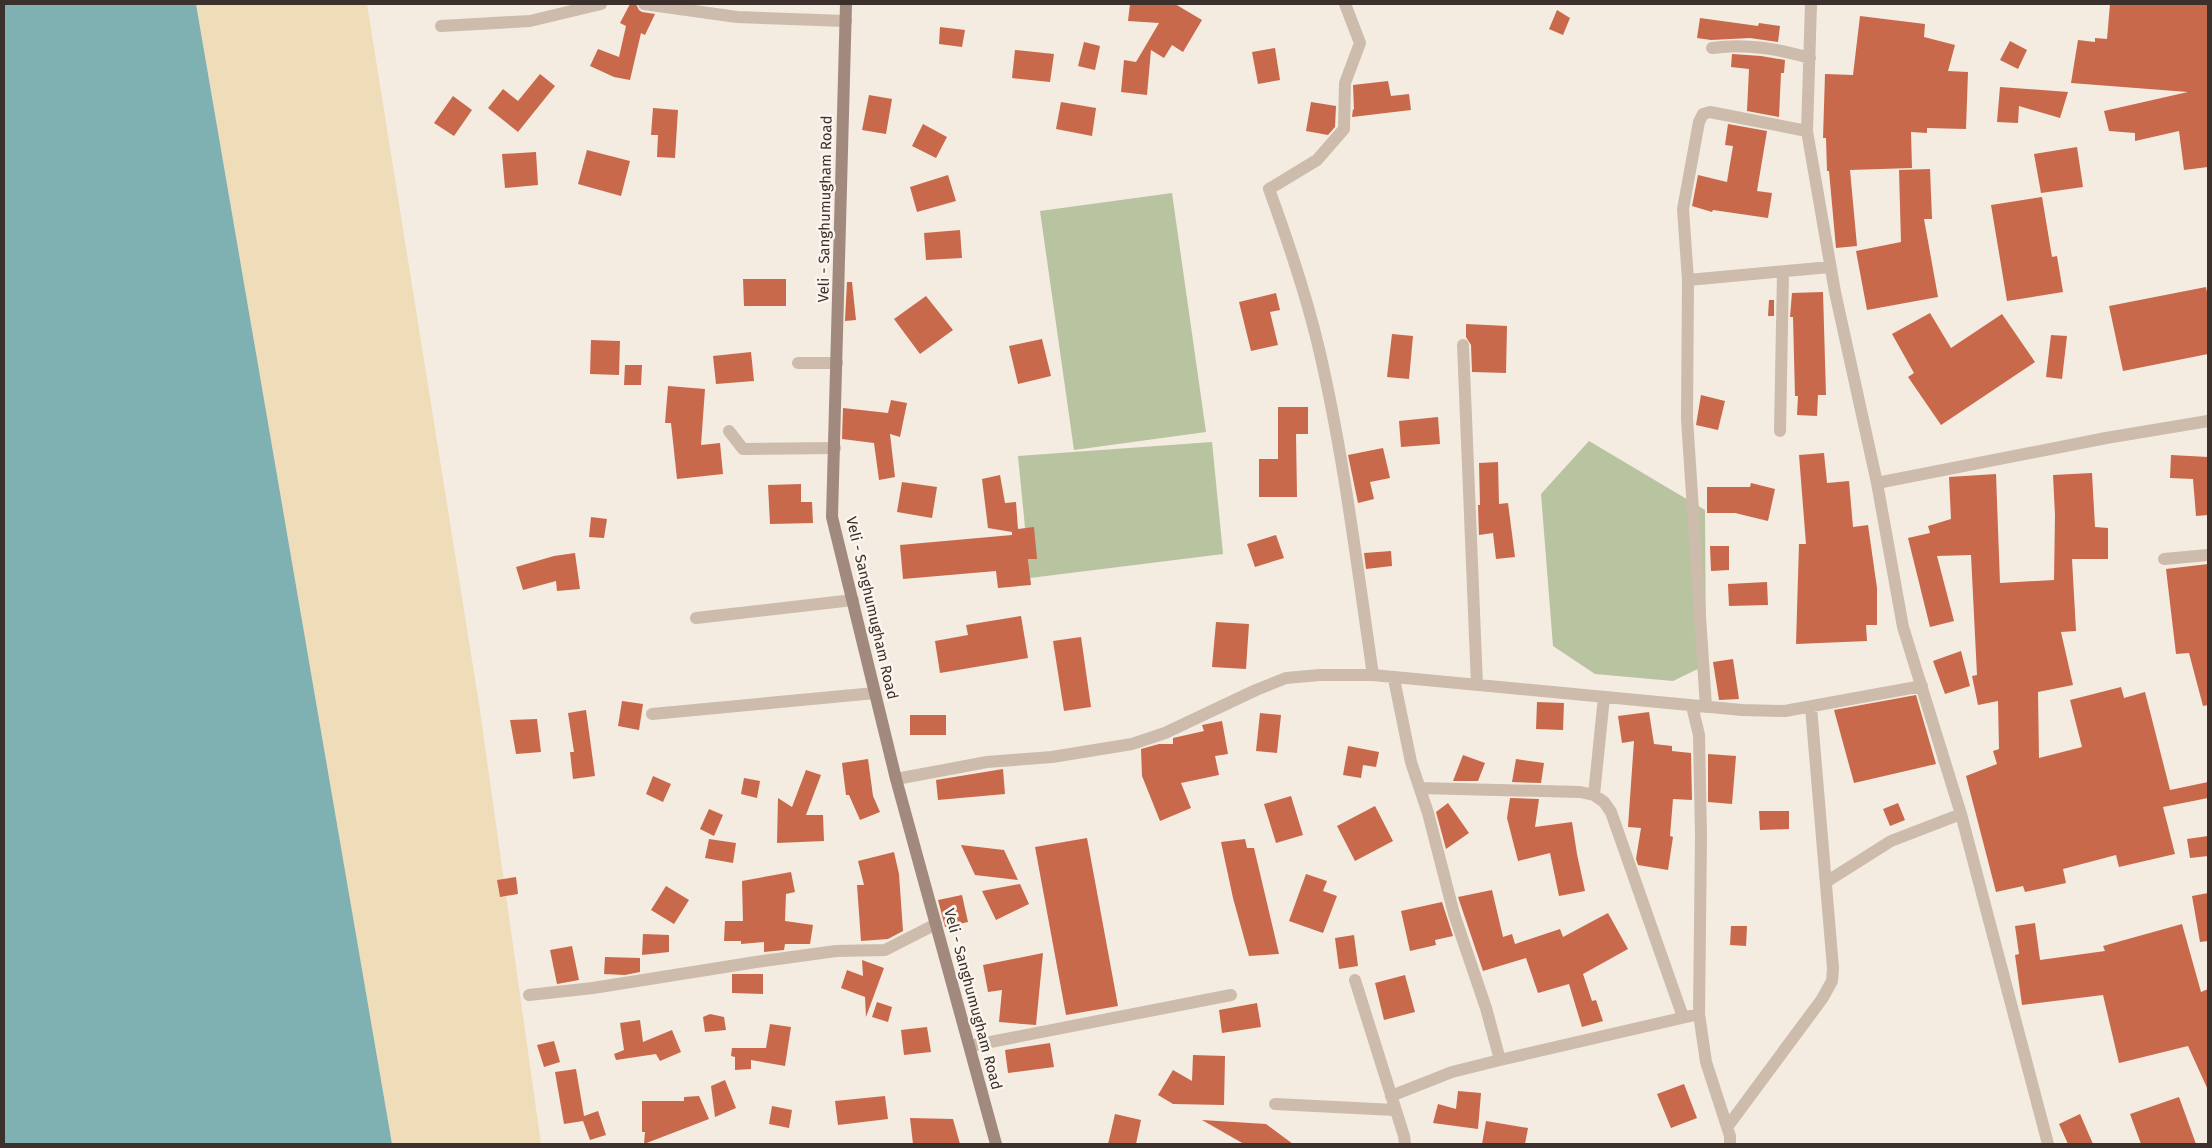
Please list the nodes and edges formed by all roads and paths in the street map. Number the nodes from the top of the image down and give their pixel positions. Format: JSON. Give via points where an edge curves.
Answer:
{"nodes":[{"id":1,"x":601,"y":4,"type":"edge"},
{"id":2,"x":644,"y":4,"type":"edge"},
{"id":3,"x":846,"y":4,"type":"edge"},
{"id":4,"x":1345,"y":4,"type":"edge"},
{"id":5,"x":1811,"y":4,"type":"edge"},
{"id":6,"x":846,"y":21,"type":"junction"},
{"id":7,"x":441,"y":26,"type":"dead end"},
{"id":8,"x":1712,"y":48,"type":"dead end"},
{"id":9,"x":1810,"y":58,"type":"junction"},
{"id":10,"x":1807,"y":131,"type":"junction"},
{"id":11,"x":1830,"y":267,"type":"junction"},
{"id":12,"x":1783,"y":272,"type":"junction"},
{"id":13,"x":1688,"y":280,"type":"junction"},
{"id":14,"x":1463,"y":345,"type":"dead end"},
{"id":15,"x":798,"y":363,"type":"dead end"},
{"id":16,"x":837,"y":363,"type":"junction"},
{"id":17,"x":2208,"y":421,"type":"edge"},
{"id":18,"x":729,"y":431,"type":"dead end"},
{"id":19,"x":1780,"y":431,"type":"dead end"},
{"id":20,"x":834,"y":448,"type":"junction"},
{"id":21,"x":1877,"y":483,"type":"junction"},
{"id":22,"x":2208,"y":556,"type":"edge"},
{"id":23,"x":2164,"y":559,"type":"dead end"},
{"id":24,"x":853,"y":600,"type":"junction"},
{"id":25,"x":696,"y":618,"type":"dead end"},
{"id":26,"x":1374,"y":675,"type":"junction"},
{"id":27,"x":1394,"y":679,"type":"junction"},
{"id":28,"x":1477,"y":685,"type":"junction"},
{"id":29,"x":1922,"y":686,"type":"junction"},
{"id":30,"x":875,"y":693,"type":"junction"},
{"id":31,"x":1604,"y":698,"type":"junction"},
{"id":32,"x":1692,"y":706,"type":"junction"},
{"id":33,"x":1706,"y":707,"type":"junction"},
{"id":34,"x":1810,"y":707,"type":"junction"},
{"id":35,"x":652,"y":714,"type":"dead end"},
{"id":36,"x":896,"y":779,"type":"junction"},
{"id":37,"x":1420,"y":788,"type":"junction"},
{"id":38,"x":1594,"y":795,"type":"junction"},
{"id":39,"x":1961,"y":814,"type":"junction"},
{"id":40,"x":1826,"y":882,"type":"junction"},
{"id":41,"x":936,"y":924,"type":"junction"},
{"id":42,"x":1355,"y":980,"type":"dead end"},
{"id":43,"x":529,"y":995,"type":"dead end"},
{"id":44,"x":1231,"y":995,"type":"dead end"},
{"id":45,"x":1699,"y":1014,"type":"junction"},
{"id":46,"x":1683,"y":1017,"type":"junction"},
{"id":47,"x":970,"y":1046,"type":"junction"},
{"id":48,"x":1500,"y":1060,"type":"junction"},
{"id":49,"x":1391,"y":1096,"type":"junction"},
{"id":50,"x":1275,"y":1104,"type":"dead end"},
{"id":51,"x":1396,"y":1110,"type":"junction"},
{"id":52,"x":1728,"y":1126,"type":"junction"},
{"id":53,"x":996,"y":1144,"type":"edge"},
{"id":54,"x":1405,"y":1144,"type":"edge"},
{"id":55,"x":1730,"y":1144,"type":"edge"},
{"id":56,"x":2048,"y":1144,"type":"edge"}],
"edges":[{"from":1,"to":7,"type":"street","via":[[530,21]]},
{"from":2,"to":6,"type":"street","via":[[737,17]]},
{"from":3,"to":6,"type":"main road","name":"Veli - Sanghumugham Road"},
{"from":4,"to":26,"type":"street","via":[[1360,43],[1345,83],[1344,129],[1317,160],[1269,189],[1319,348],[1338,439]]},
{"from":5,"to":9,"type":"street"},
{"from":6,"to":16,"type":"main road","name":"Veli - Sanghumugham Road"},
{"from":8,"to":9,"type":"street","via":[[1734,45],[1783,50]]},
{"from":9,"to":10,"type":"street"},
{"from":10,"to":11,"type":"street"},
{"from":10,"to":13,"type":"street","via":[[1710,112],[1703,114],[1698,122],[1684,209]]},
{"from":11,"to":12,"type":"street"},
{"from":11,"to":21,"type":"street"},
{"from":12,"to":13,"type":"street"},
{"from":12,"to":19,"type":"street"},
{"from":13,"to":33,"type":"street","via":[[1687,420]]},
{"from":14,"to":28,"type":"street"},
{"from":15,"to":16,"type":"street"},
{"from":16,"to":20,"type":"main road","name":"Veli - Sanghumugham Road"},
{"from":17,"to":21,"type":"street"},
{"from":18,"to":20,"type":"street","via":[[743,449]]},
{"from":20,"to":24,"type":"main road","name":"Veli - Sanghumugham Road","via":[[832,517]]},
{"from":21,"to":29,"type":"street","via":[[1903,627]]},
{"from":22,"to":23,"type":"street"},
{"from":24,"to":25,"type":"street"},
{"from":24,"to":30,"type":"main road","name":"Veli - Sanghumugham Road"},
{"from":26,"to":27,"type":"street"},
{"from":26,"to":36,"type":"street","via":[[1286,678],[1165,733],[1132,744],[1052,757],[987,762]]},
{"from":27,"to":28,"type":"street"},
{"from":27,"to":37,"type":"street","via":[[1411,762]]},
{"from":28,"to":31,"type":"street"},
{"from":29,"to":34,"type":"street"},
{"from":29,"to":39,"type":"street"},
{"from":30,"to":35,"type":"street"},
{"from":30,"to":36,"type":"main road","name":"Veli - Sanghumugham Road"},
{"from":31,"to":32,"type":"street"},
{"from":31,"to":38,"type":"street"},
{"from":32,"to":33,"type":"street"},
{"from":32,"to":45,"type":"street","via":[[1699,743]]},
{"from":33,"to":34,"type":"street","via":[[1776,710]]},
{"from":34,"to":40,"type":"street"},
{"from":36,"to":41,"type":"main road","name":"Veli - Sanghumugham Road"},
{"from":37,"to":38,"type":"street"},
{"from":37,"to":48,"type":"street","via":[[1454,914]]},
{"from":38,"to":46,"type":"street","via":[[1611,812]]},
{"from":39,"to":40,"type":"street","via":[[1891,841]]},
{"from":39,"to":56,"type":"street"},
{"from":40,"to":52,"type":"street","via":[[1832,981]]},
{"from":41,"to":43,"type":"street","via":[[885,950],[827,952]]},
{"from":41,"to":47,"type":"main road","name":"Veli - Sanghumugham Road"},
{"from":42,"to":49,"type":"street"},
{"from":44,"to":47,"type":"street"},
{"from":45,"to":46,"type":"street"},
{"from":45,"to":52,"type":"street","via":[[1706,1062]]},
{"from":46,"to":48,"type":"street"},
{"from":47,"to":53,"type":"main road","name":"Veli - Sanghumugham Road"},
{"from":48,"to":49,"type":"street","via":[[1452,1072]]},
{"from":49,"to":51,"type":"street"},
{"from":50,"to":51,"type":"street"},
{"from":51,"to":54,"type":"street"},
{"from":52,"to":55,"type":"street"}]}
